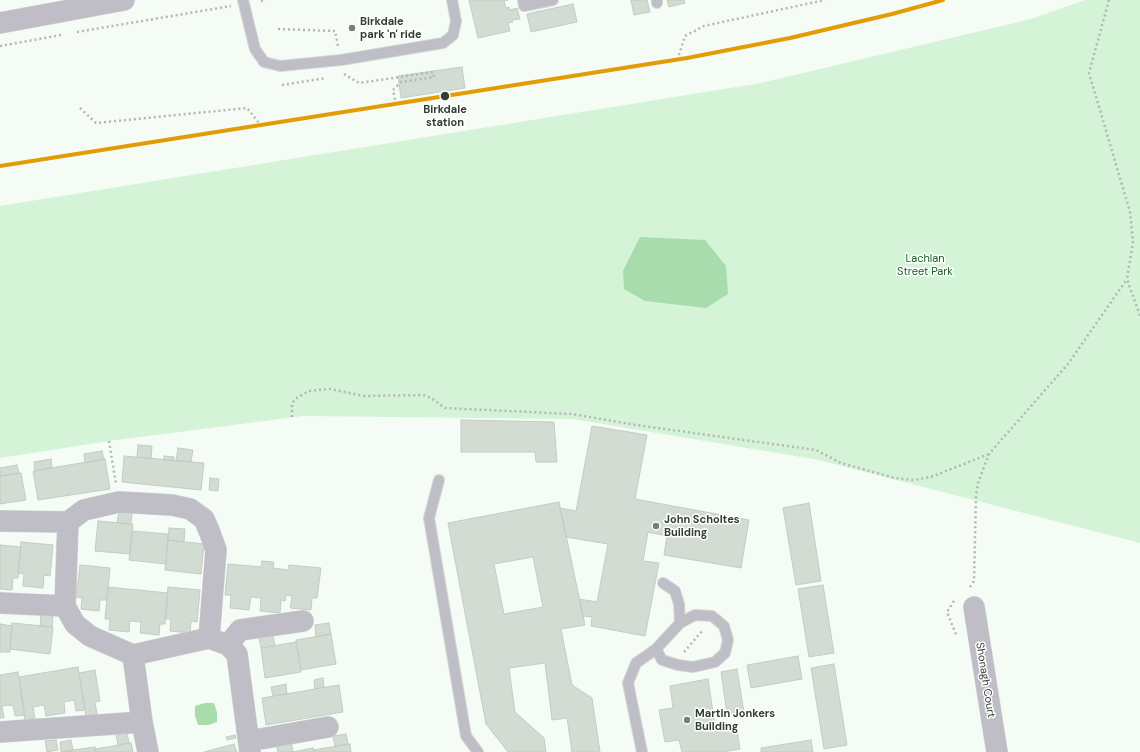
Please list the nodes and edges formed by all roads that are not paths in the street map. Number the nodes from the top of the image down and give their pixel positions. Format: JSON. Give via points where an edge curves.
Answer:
{"nodes":[{"id":1,"x":124,"y":0,"type":"edge"},
{"id":2,"x":452,"y":0,"type":"edge"},
{"id":3,"x":523,"y":0,"type":"edge"},
{"id":4,"x":553,"y":0,"type":"edge"},
{"id":5,"x":239,"y":3,"type":"edge"},
{"id":6,"x":0,"y":23,"type":"edge"},
{"id":7,"x":439,"y":480,"type":"dead end"},
{"id":8,"x":0,"y":521,"type":"edge"},
{"id":9,"x":68,"y":522,"type":"junction"},
{"id":10,"x":663,"y":583,"type":"dead end"},
{"id":11,"x":0,"y":602,"type":"edge"},
{"id":12,"x":65,"y":606,"type":"junction"},
{"id":13,"x":974,"y":607,"type":"road end"},
{"id":14,"x":303,"y":621,"type":"dead end"},
{"id":15,"x":680,"y":622,"type":"junction"},
{"id":16,"x":209,"y":638,"type":"junction"},
{"id":17,"x":228,"y":645,"type":"junction"},
{"id":18,"x":656,"y":649,"type":"junction"},
{"id":19,"x":133,"y":655,"type":"junction"},
{"id":20,"x":142,"y":722,"type":"junction"},
{"id":21,"x":328,"y":727,"type":"dead end"},
{"id":22,"x":0,"y":732,"type":"edge"},
{"id":23,"x":250,"y":746,"type":"edge"},
{"id":24,"x":148,"y":752,"type":"edge"},
{"id":25,"x":478,"y":752,"type":"edge"},
{"id":26,"x":642,"y":752,"type":"edge"},
{"id":27,"x":997,"y":752,"type":"edge"}],
"edges":[{"from":1,"to":6,"type":"street"},
{"from":2,"to":5,"type":"lane","via":[[456,21],[453,35],[443,43],[341,60],[280,66],[264,62],[256,49]]},
{"from":3,"to":4,"type":"lane","via":[[524,6]]},
{"from":7,"to":25,"type":"lane","via":[[429,518],[466,736]]},
{"from":8,"to":9,"type":"street"},
{"from":9,"to":12,"type":"street"},
{"from":9,"to":16,"type":"street","via":[[84,510],[119,502],[172,505],[190,509],[204,519],[216,550]]},
{"from":10,"to":15,"type":"lane","via":[[675,591]]},
{"from":11,"to":12,"type":"street"},
{"from":12,"to":19,"type":"street","via":[[75,624],[90,636]]},
{"from":13,"to":27,"type":"street","name":"Shonagh Court"},
{"from":14,"to":17,"type":"street","via":[[240,630]]},
{"from":15,"to":18,"type":"lane"},
{"from":15,"to":18,"type":"lane","via":[[695,615],[712,616],[724,626],[728,640],[725,653],[715,662],[693,666],[662,660]]},
{"from":16,"to":17,"type":"street"},
{"from":16,"to":19,"type":"street"},
{"from":17,"to":23,"type":"street","via":[[236,654]]},
{"from":18,"to":26,"type":"lane","via":[[636,663],[628,683]]},
{"from":19,"to":20,"type":"street"},
{"from":20,"to":22,"type":"street"},
{"from":20,"to":24,"type":"street"},
{"from":21,"to":23,"type":"street"}]}
